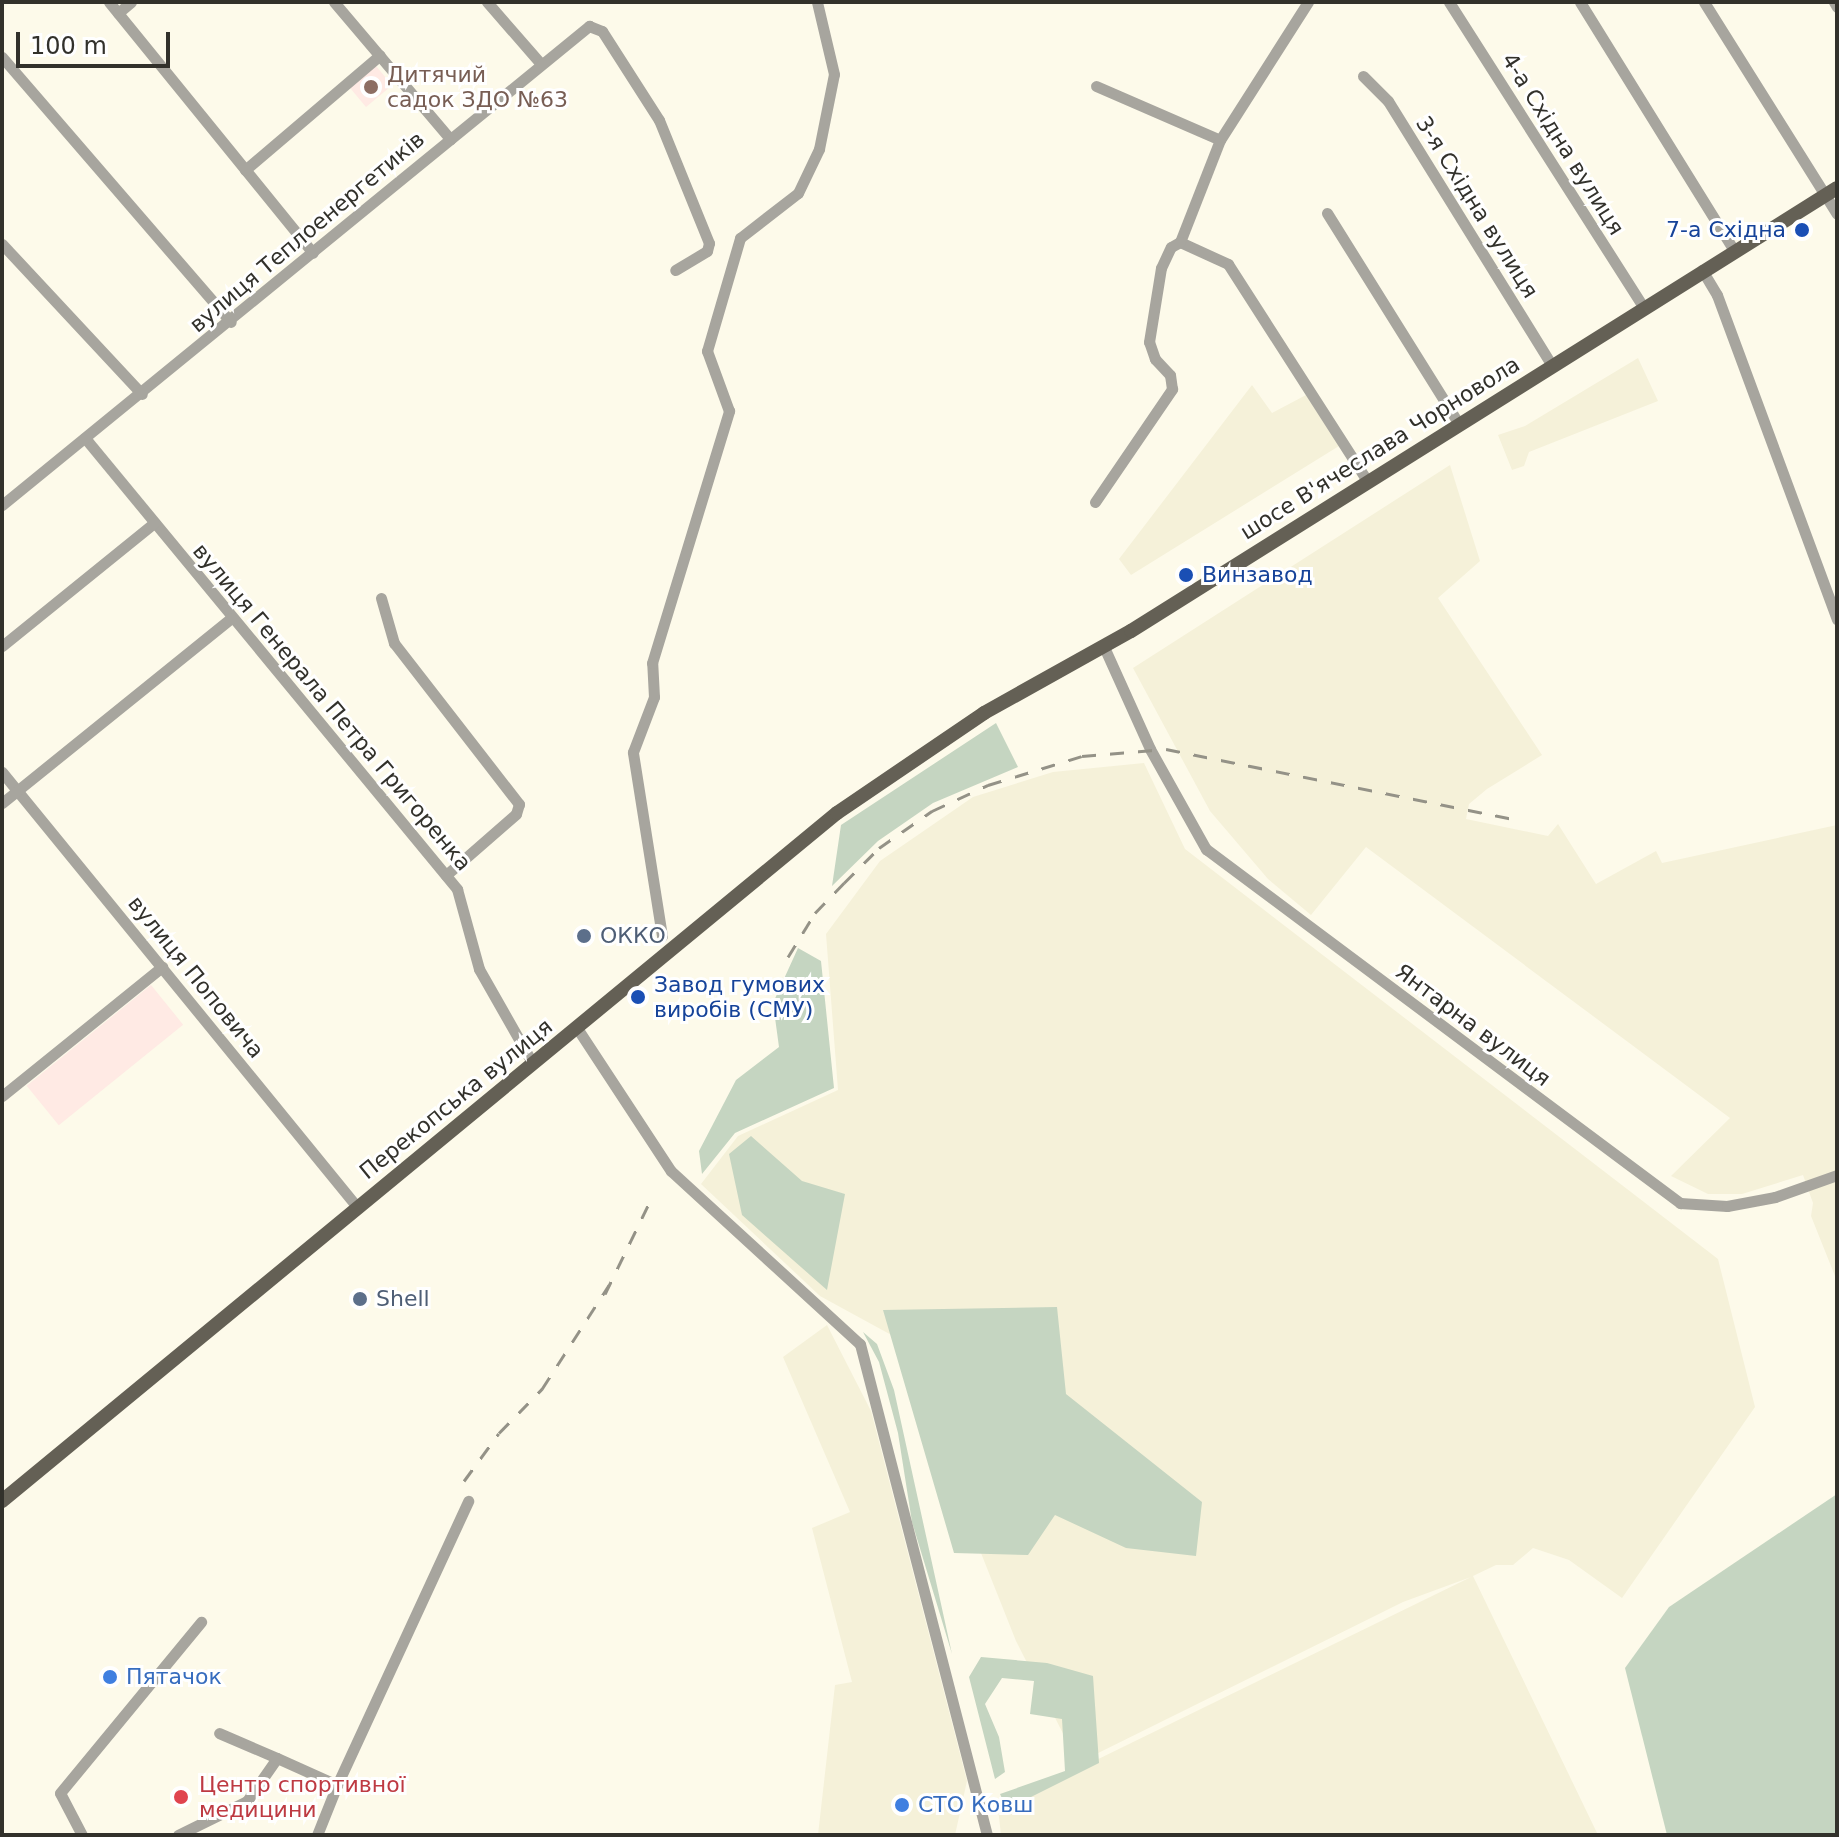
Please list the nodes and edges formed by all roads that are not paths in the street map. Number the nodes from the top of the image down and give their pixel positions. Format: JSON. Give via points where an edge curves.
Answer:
{"nodes":[{"id":1,"x":109,"y":2,"type":"edge"},
{"id":2,"x":131,"y":2,"type":"edge"},
{"id":3,"x":334,"y":2,"type":"edge"},
{"id":4,"x":487,"y":2,"type":"edge"},
{"id":5,"x":817,"y":2,"type":"edge"},
{"id":6,"x":1308,"y":2,"type":"edge"},
{"id":7,"x":1449,"y":2,"type":"edge"},
{"id":8,"x":1580,"y":2,"type":"edge"},
{"id":9,"x":1704,"y":2,"type":"edge"},
{"id":10,"x":1834,"y":2,"type":"edge"},
{"id":11,"x":1837,"y":7,"type":"edge"},
{"id":12,"x":118,"y":13,"type":"junction"},
{"id":13,"x":380,"y":55,"type":"junction"},
{"id":14,"x":2,"y":57,"type":"edge"},
{"id":15,"x":541,"y":64,"type":"junction"},
{"id":16,"x":1363,"y":76,"type":"dead end"},
{"id":17,"x":1096,"y":86,"type":"dead end"},
{"id":18,"x":450,"y":139,"type":"junction"},
{"id":19,"x":1220,"y":140,"type":"junction"},
{"id":20,"x":245,"y":170,"type":"junction"},
{"id":21,"x":1831,"y":191,"type":"edge"},
{"id":22,"x":1327,"y":213,"type":"dead end"},
{"id":23,"x":1837,"y":214,"type":"edge"},
{"id":24,"x":1180,"y":242,"type":"junction"},
{"id":25,"x":2,"y":244,"type":"edge"},
{"id":26,"x":1733,"y":249,"type":"junction"},
{"id":27,"x":313,"y":253,"type":"junction"},
{"id":28,"x":675,"y":270,"type":"dead end"},
{"id":29,"x":1702,"y":270,"type":"junction"},
{"id":30,"x":1644,"y":308,"type":"junction"},
{"id":31,"x":231,"y":322,"type":"junction"},
{"id":32,"x":1552,"y":365,"type":"junction"},
{"id":33,"x":142,"y":394,"type":"junction"},
{"id":34,"x":1459,"y":424,"type":"junction"},
{"id":35,"x":85,"y":438,"type":"junction"},
{"id":36,"x":1368,"y":482,"type":"junction"},
{"id":37,"x":1095,"y":502,"type":"dead end"},
{"id":38,"x":2,"y":505,"type":"edge"},
{"id":39,"x":154,"y":523,"type":"junction"},
{"id":40,"x":381,"y":598,"type":"dead end"},
{"id":41,"x":231,"y":618,"type":"junction"},
{"id":42,"x":1837,"y":620,"type":"edge"},
{"id":43,"x":2,"y":646,"type":"edge"},
{"id":44,"x":1104,"y":647,"type":"junction"},
{"id":45,"x":944,"y":740,"type":"joint"},
{"id":46,"x":2,"y":772,"type":"edge"},
{"id":47,"x":17,"y":791,"type":"junction"},
{"id":48,"x":2,"y":803,"type":"edge"},
{"id":49,"x":446,"y":875,"type":"junction"},
{"id":50,"x":662,"y":936,"type":"dead end"},
{"id":51,"x":162,"y":967,"type":"junction"},
{"id":52,"x":577,"y":1028,"type":"junction"},
{"id":53,"x":533,"y":1064,"type":"junction"},
{"id":54,"x":2,"y":1096,"type":"edge"},
{"id":55,"x":1837,"y":1175,"type":"edge"},
{"id":56,"x":358,"y":1208,"type":"junction"},
{"id":57,"x":2,"y":1501,"type":"edge"},
{"id":58,"x":468,"y":1501,"type":"dead end"},
{"id":59,"x":201,"y":1622,"type":"dead end"},
{"id":60,"x":219,"y":1733,"type":"dead end"},
{"id":61,"x":277,"y":1758,"type":"junction"},
{"id":62,"x":337,"y":1785,"type":"junction"},
{"id":63,"x":82,"y":1835,"type":"edge"},
{"id":64,"x":178,"y":1835,"type":"edge"},
{"id":65,"x":317,"y":1835,"type":"edge"},
{"id":66,"x":987,"y":1835,"type":"edge"}],
"edges":[{"from":1,"to":12,"type":"street"},
{"from":2,"to":12,"type":"street"},
{"from":3,"to":13,"type":"street"},
{"from":4,"to":15,"type":"street"},
{"from":5,"to":50,"type":"street","via":[[834,74],[819,149],[798,193],[740,238],[707,351],[729,411],[652,663],[654,697],[633,752]]},
{"from":6,"to":19,"type":"street"},
{"from":7,"to":30,"type":"street","name":"4-а Східна вулиця"},
{"from":8,"to":26,"type":"street"},
{"from":9,"to":21,"type":"street"},
{"from":10,"to":11,"type":"street"},
{"from":12,"to":20,"type":"street"},
{"from":13,"to":18,"type":"street"},
{"from":13,"to":20,"type":"street"},
{"from":14,"to":31,"type":"street"},
{"from":15,"to":18,"type":"street","name":"вулиця Теплоенергетиків"},
{"from":15,"to":28,"type":"street","name":"вулиця Теплоенергетиків","via":[[594,25],[628,68],[675,152],[709,243],[707,251]]},
{"from":16,"to":32,"type":"street","name":"3-я Східна вулиця","via":[[1388,101]]},
{"from":17,"to":19,"type":"street"},
{"from":18,"to":27,"type":"street","name":"вулиця Теплоенергетиків"},
{"from":19,"to":24,"type":"street"},
{"from":20,"to":27,"type":"street"},
{"from":21,"to":23,"type":"street"},
{"from":21,"to":26,"type":"main road","name":"шосе В'ячеслава Чорновола"},
{"from":22,"to":34,"type":"street"},
{"from":24,"to":36,"type":"street","via":[[1228,264]]},
{"from":24,"to":37,"type":"street","via":[[1166,254],[1161,268],[1149,334],[1155,359],[1170,375],[1172,389]]},
{"from":25,"to":33,"type":"street"},
{"from":26,"to":29,"type":"main road","name":"шосе В'ячеслава Чорновола"},
{"from":27,"to":31,"type":"street","name":"вулиця Теплоенергетиків"},
{"from":29,"to":30,"type":"main road","name":"шосе В'ячеслава Чорновола"},
{"from":29,"to":42,"type":"street","via":[[1717,295]]},
{"from":30,"to":32,"type":"main road","name":"шосе В'ячеслава Чорновола"},
{"from":31,"to":33,"type":"street","name":"вулиця Теплоенергетиків"},
{"from":32,"to":34,"type":"main road","name":"шосе В'ячеслава Чорновола"},
{"from":33,"to":35,"type":"street","name":"вулиця Теплоенергетиків"},
{"from":34,"to":36,"type":"main road","name":"шосе В'ячеслава Чорновола"},
{"from":35,"to":38,"type":"street","name":"вулиця Теплоенергетиків"},
{"from":35,"to":39,"type":"street","name":"вулиця Генерала Петра Григоренка"},
{"from":36,"to":44,"type":"main road","name":"шосе В'ячеслава Чорновола"},
{"from":39,"to":41,"type":"street","name":"вулиця Генерала Петра Григоренка"},
{"from":39,"to":43,"type":"street"},
{"from":40,"to":49,"type":"street","via":[[394,643],[519,804],[516,814]]},
{"from":41,"to":47,"type":"street"},
{"from":41,"to":49,"type":"street","name":"вулиця Генерала Петра Григоренка"},
{"from":44,"to":45,"type":"main road","name":"шосе В'ячеслава Чорновола"},
{"from":44,"to":55,"type":"street","name":"Янтарна вулиця","via":[[1150,749],[1206,849],[1680,1203],[1705,1208],[1739,1204]]},
{"from":45,"to":52,"type":"main road","name":"Перекопська вулиця","via":[[837,813]]},
{"from":46,"to":47,"type":"street","name":"вулиця Поповича"},
{"from":47,"to":48,"type":"street"},
{"from":47,"to":51,"type":"street","name":"вулиця Поповича"},
{"from":49,"to":53,"type":"street","name":"вулиця Генерала Петра Григоренка","via":[[459,894],[479,969]]},
{"from":51,"to":54,"type":"street"},
{"from":51,"to":56,"type":"street","name":"вулиця Поповича"},
{"from":52,"to":53,"type":"main road","name":"Перекопська вулиця"},
{"from":52,"to":66,"type":"street","via":[[671,1171],[860,1344]]},
{"from":53,"to":56,"type":"main road","name":"Перекопська вулиця"},
{"from":56,"to":57,"type":"main road","name":"Перекопська вулиця"},
{"from":58,"to":62,"type":"street"},
{"from":59,"to":63,"type":"street","via":[[60,1793]]},
{"from":60,"to":61,"type":"street"},
{"from":61,"to":62,"type":"street"},
{"from":61,"to":64,"type":"street","via":[[247,1801]]},
{"from":62,"to":65,"type":"street"}]}
